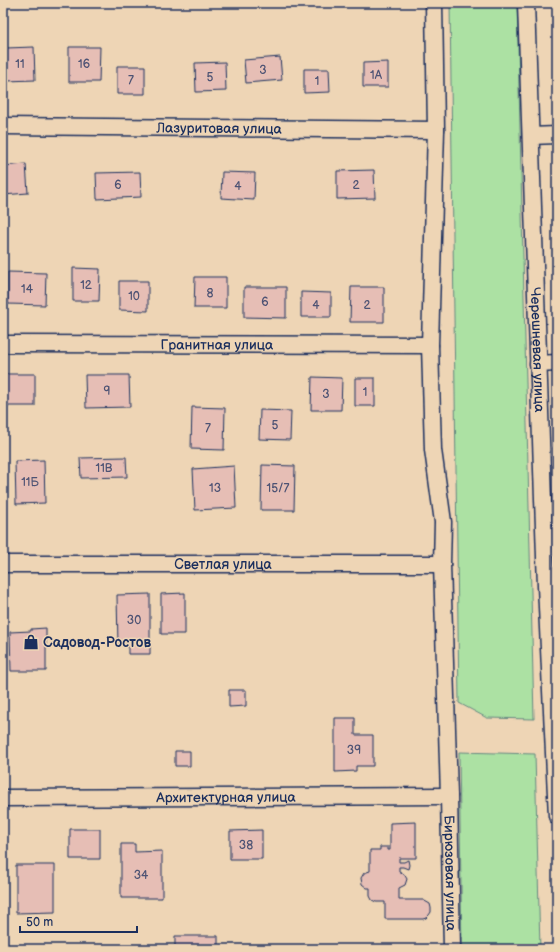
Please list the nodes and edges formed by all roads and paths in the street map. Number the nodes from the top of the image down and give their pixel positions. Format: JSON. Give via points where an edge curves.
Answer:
{"nodes":[{"id":1,"x":434,"y":3,"type":"edge"},
{"id":2,"x":526,"y":3,"type":"edge"},
{"id":3,"x":3,"y":126,"type":"edge"},
{"id":4,"x":436,"y":130,"type":"junction"},
{"id":5,"x":557,"y":135,"type":"edge"},
{"id":6,"x":531,"y":136,"type":"junction"},
{"id":7,"x":3,"y":344,"type":"edge"},
{"id":8,"x":430,"y":345,"type":"junction"},
{"id":9,"x":557,"y":363,"type":"edge"},
{"id":10,"x":538,"y":364,"type":"junction"},
{"id":11,"x":3,"y":564,"type":"edge"},
{"id":12,"x":442,"y":564,"type":"junction"},
{"id":13,"x":551,"y":586,"type":"edge"},
{"id":14,"x":449,"y":796,"type":"junction"},
{"id":15,"x":3,"y":798,"type":"edge"},
{"id":16,"x":557,"y":810,"type":"edge"},
{"id":17,"x":557,"y":816,"type":"edge"},
{"id":18,"x":452,"y":949,"type":"edge"}],
"edges":[{"from":1,"to":4,"type":"street","name":"Бирюзовая улица"},
{"from":2,"to":6,"type":"street","name":"Черешневая улица"},
{"from":3,"to":4,"type":"street","name":"Лазуритовая улица"},
{"from":4,"to":8,"type":"street","name":"Бирюзовая улица"},
{"from":5,"to":6,"type":"street"},
{"from":6,"to":10,"type":"street","name":"Черешневая улица"},
{"from":7,"to":8,"type":"street","name":"Гранитная улица"},
{"from":8,"to":12,"type":"street","name":"Бирюзовая улица","via":[[433,450],[443,522]]},
{"from":9,"to":10,"type":"street"},
{"from":10,"to":13,"type":"street","name":"Черешневая улица"},
{"from":11,"to":12,"type":"street","name":"Светлая улица"},
{"from":12,"to":14,"type":"street","name":"Бирюзовая улица"},
{"from":13,"to":16,"type":"street","name":"Черешневая улица"},
{"from":14,"to":15,"type":"street","name":"Архитектурная улица"},
{"from":14,"to":18,"type":"street","name":"Бирюзовая улица"},
{"from":16,"to":17,"type":"street","name":"Черешневая улица"}]}
